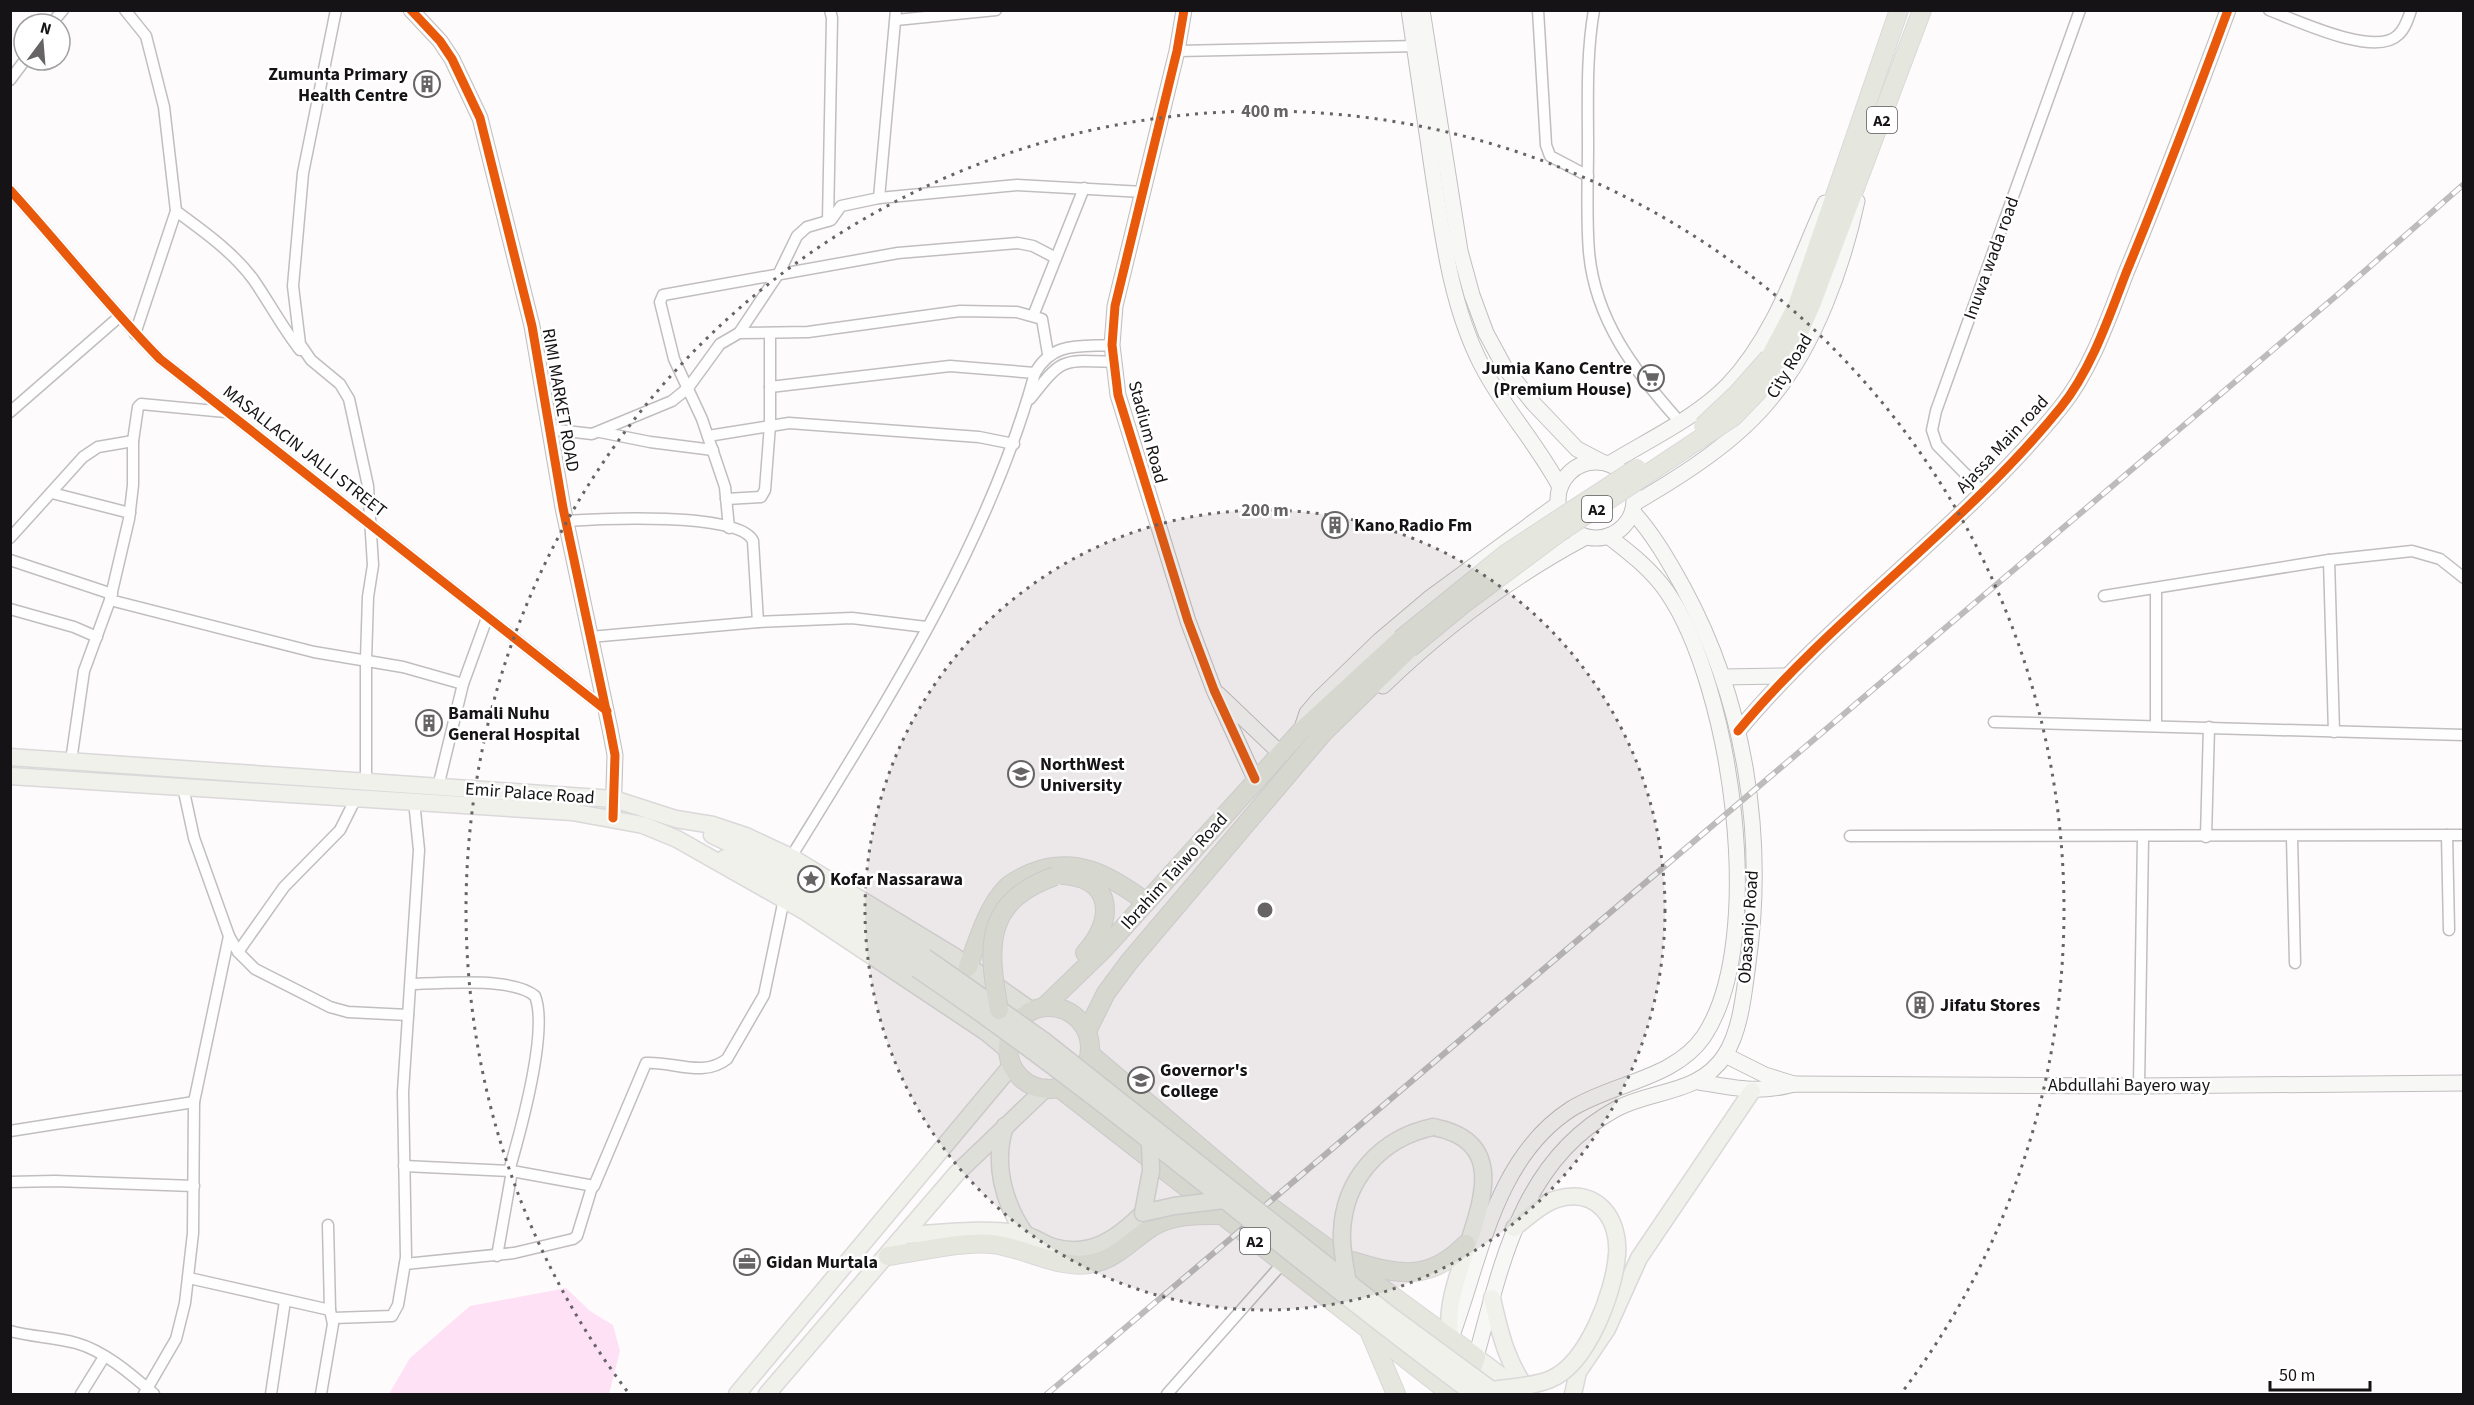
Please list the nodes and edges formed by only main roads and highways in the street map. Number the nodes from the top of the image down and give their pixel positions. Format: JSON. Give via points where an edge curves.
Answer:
{"nodes":[{"id":1,"x":411,"y":10,"type":"edge"},
{"id":2,"x":1184,"y":10,"type":"edge"},
{"id":3,"x":1409,"y":10,"type":"edge"},
{"id":4,"x":1422,"y":10,"type":"edge"},
{"id":5,"x":1899,"y":10,"type":"edge"},
{"id":6,"x":1922,"y":10,"type":"edge"},
{"id":7,"x":2228,"y":10,"type":"edge"},
{"id":8,"x":1421,"y":46,"type":"junction"},
{"id":9,"x":1863,"y":171,"type":"junction"},
{"id":10,"x":1840,"y":174,"type":"junction"},
{"id":11,"x":1834,"y":225,"type":"junction"},
{"id":12,"x":1605,"y":463,"type":"junction"},
{"id":13,"x":1560,"y":487,"type":"junction"},
{"id":14,"x":1558,"y":504,"type":"junction"},
{"id":15,"x":1634,"y":508,"type":"junction"},
{"id":16,"x":1608,"y":536,"type":"junction"},
{"id":17,"x":1586,"y":537,"type":"junction"},
{"id":18,"x":1785,"y":676,"type":"junction"},
{"id":19,"x":1724,"y":677,"type":"junction"},
{"id":20,"x":1214,"y":690,"type":"junction"},
{"id":21,"x":1312,"y":728,"type":"junction"},
{"id":22,"x":1738,"y":731,"type":"junction"},
{"id":23,"x":1309,"y":752,"type":"junction"},
{"id":24,"x":1280,"y":753,"type":"junction"},
{"id":25,"x":10,"y":757,"type":"edge"},
{"id":26,"x":10,"y":776,"type":"edge"},
{"id":27,"x":1256,"y":779,"type":"junction"},
{"id":28,"x":361,"y":789,"type":"junction"},
{"id":29,"x":614,"y":799,"type":"junction"},
{"id":30,"x":613,"y":818,"type":"junction"},
{"id":31,"x":676,"y":819,"type":"junction"},
{"id":32,"x":1752,"y":826,"type":"junction"},
{"id":33,"x":1735,"y":827,"type":"junction"},
{"id":34,"x":676,"y":839,"type":"junction"},
{"id":35,"x":1146,"y":902,"type":"junction"},
{"id":36,"x":921,"y":963,"type":"junction"},
{"id":37,"x":968,"y":967,"type":"junction"},
{"id":38,"x":1060,"y":993,"type":"junction"},
{"id":39,"x":1038,"y":1009,"type":"junction"},
{"id":40,"x":999,"y":1010,"type":"junction"},
{"id":41,"x":1087,"y":1031,"type":"junction"},
{"id":42,"x":1090,"y":1054,"type":"junction"},
{"id":43,"x":1725,"y":1055,"type":"junction"},
{"id":44,"x":1011,"y":1058,"type":"junction"},
{"id":45,"x":1699,"y":1082,"type":"junction"},
{"id":46,"x":2463,"y":1083,"type":"edge"},
{"id":47,"x":1794,"y":1084,"type":"junction"},
{"id":48,"x":1052,"y":1088,"type":"junction"},
{"id":49,"x":1752,"y":1091,"type":"junction"},
{"id":50,"x":1005,"y":1126,"type":"junction"},
{"id":51,"x":1150,"y":1141,"type":"junction"},
{"id":52,"x":1223,"y":1207,"type":"junction"},
{"id":53,"x":1143,"y":1214,"type":"junction"},
{"id":54,"x":1514,"y":1228,"type":"junction"},
{"id":55,"x":1024,"y":1234,"type":"junction"},
{"id":56,"x":907,"y":1235,"type":"junction"},
{"id":57,"x":1466,"y":1244,"type":"junction"},
{"id":58,"x":888,"y":1256,"type":"junction"},
{"id":59,"x":1337,"y":1256,"type":"junction"},
{"id":60,"x":1348,"y":1283,"type":"junction"},
{"id":61,"x":1492,"y":1298,"type":"junction"},
{"id":62,"x":1369,"y":1332,"type":"junction"},
{"id":63,"x":1451,"y":1338,"type":"junction"},
{"id":64,"x":1476,"y":1357,"type":"junction"},
{"id":65,"x":1441,"y":1391,"type":"edge"},
{"id":66,"x":1494,"y":1392,"type":"edge"},
{"id":67,"x":737,"y":1395,"type":"edge"},
{"id":68,"x":767,"y":1395,"type":"edge"},
{"id":69,"x":1396,"y":1395,"type":"edge"},
{"id":70,"x":1462,"y":1395,"type":"edge"},
{"id":71,"x":1474,"y":1395,"type":"edge"},
{"id":72,"x":1525,"y":1395,"type":"edge"},
{"id":73,"x":1530,"y":1395,"type":"edge"},
{"id":74,"x":1573,"y":1395,"type":"edge"}],
"edges":[{"from":1,"to":29,"type":"main road","name":"RIMI MARKET ROAD","via":[[452,59],[480,118],[532,326],[565,520],[615,755]]},
{"from":2,"to":20,"type":"main road","name":"Stadium Road","via":[[1115,306],[1112,345],[1118,395],[1179,597]]},
{"from":3,"to":8,"type":"main road"},
{"from":4,"to":8,"type":"main road"},
{"from":5,"to":10,"type":"highway","name":"City Road","number":"A2"},
{"from":6,"to":9,"type":"highway","name":"City Road","number":"A2"},
{"from":7,"to":18,"type":"main road","name":"Ajassa Main road","via":[[2172,163],[2097,345],[2062,406],[1982,491]]},
{"from":8,"to":12,"type":"main road","via":[[1460,251],[1486,333],[1505,368],[1540,411],[1577,449]]},
{"from":8,"to":13,"type":"main road","via":[[1446,256],[1463,323],[1497,392],[1548,463]]},
{"from":9,"to":11,"type":"highway","name":"City Road","number":"A2"},
{"from":9,"to":15,"type":"main road","name":"City Road","number":"A2","via":[[1838,271],[1805,345],[1773,396],[1724,443]]},
{"from":10,"to":11,"type":"highway","name":"City Road","number":"A2"},
{"from":10,"to":12,"type":"main road","name":"City Road","number":"A2","via":[[1772,323],[1727,386],[1679,421]]},
{"from":11,"to":21,"type":"highway","number":"A2","bridge":true,"via":[[1802,326],[1773,362],[1757,392],[1733,417],[1541,546],[1405,644]]},
{"from":12,"to":13,"type":"main road","via":[[1581,465],[1565,477]]},
{"from":12,"to":15,"type":"main road","via":[[1629,479]]},
{"from":13,"to":14,"type":"main road"},
{"from":14,"to":17,"type":"main road","via":[[1567,525]]},
{"from":14,"to":21,"type":"main road","name":"Ibrahim Taiwo Road","number":"A2","via":[[1431,597],[1379,641],[1307,713]]},
{"from":15,"to":16,"type":"main road","via":[[1627,523]]},
{"from":15,"to":19,"type":"main road","name":"Obasanjo Road","via":[[1678,578]]},
{"from":16,"to":17,"type":"main road"},
{"from":16,"to":33,"type":"main road","name":"Obasanjo Road","via":[[1650,570],[1684,622],[1712,701]]},
{"from":17,"to":23,"type":"main road","name":"Ibrahim Taiwo Road","number":"A2","via":[[1556,553],[1446,631]]},
{"from":18,"to":19,"type":"main road"},
{"from":18,"to":22,"type":"main road","name":"Ajassa Main road"},
{"from":19,"to":22,"type":"main road","name":"Obasanjo Road"},
{"from":20,"to":24,"type":"main road","name":"Stadium Road"},
{"from":20,"to":27,"type":"main road","name":"Stadium Road"},
{"from":21,"to":23,"type":"highway","name":"Ibrahim Taiwo Road","number":"A2"},
{"from":21,"to":24,"type":"highway","name":"Ibrahim Taiwo Road","number":"A2"},
{"from":22,"to":32,"type":"main road","name":"Obasanjo Road"},
{"from":23,"to":41,"type":"highway","name":"Ibrahim Taiwo Road","number":"A2","via":[[1129,962],[1106,993]]},
{"from":24,"to":27,"type":"highway","name":"Ibrahim Taiwo Road","number":"A2"},
{"from":25,"to":28,"type":"main road","name":"Emir Palace Road"},
{"from":26,"to":28,"type":"main road","name":"Emir Palace Road","via":[[183,787]]},
{"from":27,"to":35,"type":"highway","name":"Ibrahim Taiwo Road","number":"A2"},
{"from":28,"to":29,"type":"main road","name":"Emir Palace Road","via":[[438,787]]},
{"from":28,"to":30,"type":"main road","name":"Emir Palace Road","via":[[414,801]]},
{"from":29,"to":30,"type":"main road","name":"RIMI MARKET ROAD"},
{"from":29,"to":31,"type":"main road","name":"Emir Palace Road"},
{"from":30,"to":34,"type":"main road","name":"Emir Palace Road"},
{"from":31,"to":36,"type":"main road","via":[[800,877]]},
{"from":31,"to":37,"type":"main road","name":"Emir Palace Road","via":[[713,825],[791,857]]},
{"from":32,"to":33,"type":"main road"},
{"from":32,"to":43,"type":"main road","name":"Obasanjo Road","via":[[1750,945],[1735,1030]]},
{"from":33,"to":63,"type":"main road","name":"Obasanjo Road","via":[[1736,921],[1732,955],[1714,1020],[1686,1057],[1570,1110],[1532,1145],[1510,1178],[1485,1232]]},
{"from":34,"to":36,"type":"main road","via":[[756,870]]},
{"from":34,"to":44,"type":"main road","name":"Emir Palace Road","via":[[784,899],[986,1032]]},
{"from":35,"to":37,"type":"highway","via":[[1094,869],[1059,866],[1039,870],[1007,887],[984,927]]},
{"from":35,"to":38,"type":"highway","name":"Ibrahim Taiwo Road","number":"A2"},
{"from":36,"to":40,"type":"main road","bridge":true},
{"from":36,"to":51,"type":"main road","bridge":true},
{"from":37,"to":39,"type":"main road","name":"Emir Palace Road"},
{"from":38,"to":39,"type":"highway","name":"Ibrahim Taiwo Road","number":"A2"},
{"from":38,"to":40,"type":"highway","bridge":true,"via":[[1075,964],[1102,932],[1106,915],[1101,892],[1079,877],[1055,876],[1021,892],[996,925],[991,960]]},
{"from":39,"to":41,"type":"highway","via":[[1070,1012]]},
{"from":39,"to":44,"type":"highway","number":"A2","via":[[1018,1021],[1010,1035]]},
{"from":40,"to":60,"type":"main road","bridge":true},
{"from":41,"to":42,"type":"highway"},
{"from":42,"to":48,"type":"highway","via":[[1073,1081]]},
{"from":42,"to":59,"type":"highway","number":"A2","via":[[1267,1204]]},
{"from":43,"to":45,"type":"main road","name":"Obasanjo Road"},
{"from":43,"to":47,"type":"main road"},
{"from":44,"to":48,"type":"highway","number":"A2","via":[[1026,1081]]},
{"from":44,"to":67,"type":"main road"},
{"from":45,"to":49,"type":"main road"},
{"from":45,"to":54,"type":"main road","name":"Obasanjo Road","via":[[1616,1109],[1589,1127],[1547,1167]]},
{"from":46,"to":47,"type":"main road","name":"Abdullahi Bayero way"},
{"from":47,"to":49,"type":"main road"},
{"from":48,"to":50,"type":"main road"},
{"from":48,"to":52,"type":"highway","number":"A2"},
{"from":49,"to":74,"type":"main road","via":[[1639,1258],[1607,1329],[1578,1372]]},
{"from":50,"to":55,"type":"main road","via":[[1000,1150],[1004,1194]]},
{"from":50,"to":56,"type":"main road","via":[[957,1173]]},
{"from":51,"to":52,"type":"main road","bridge":true},
{"from":51,"to":53,"type":"main road","bridge":true,"via":[[1151,1171]]},
{"from":52,"to":53,"type":"main road","bridge":true,"via":[[1174,1206]]},
{"from":52,"to":58,"type":"highway","via":[[1153,1227],[1109,1258],[1095,1263],[1066,1264],[990,1244]]},
{"from":52,"to":62,"type":"highway","number":"A2","via":[[1282,1263]]},
{"from":52,"to":71,"type":"main road","bridge":true},
{"from":53,"to":55,"type":"main road","via":[[1113,1239],[1094,1248],[1061,1249]]},
{"from":54,"to":61,"type":"main road","name":"Obasanjo Road"},
{"from":54,"to":66,"type":"main road","bridge":true,"via":[[1556,1199],[1582,1197],[1599,1204],[1611,1217],[1616,1230],[1616,1269],[1592,1334],[1565,1369],[1534,1384]]},
{"from":55,"to":56,"type":"main road"},
{"from":56,"to":58,"type":"main road"},
{"from":57,"to":59,"type":"highway","via":[[1454,1257],[1433,1268],[1406,1274]]},
{"from":57,"to":60,"type":"main road","bridge":true,"via":[[1485,1186],[1485,1169],[1470,1142],[1459,1133],[1433,1127],[1418,1130],[1383,1149],[1355,1179],[1347,1197],[1341,1235]]},
{"from":57,"to":63,"type":"main road","via":[[1449,1314]]},
{"from":58,"to":68,"type":"main road"},
{"from":59,"to":63,"type":"highway","number":"A2"},
{"from":60,"to":66,"type":"main road","bridge":true},
{"from":61,"to":64,"type":"main road","name":"Obasanjo Road"},
{"from":61,"to":73,"type":"main road","via":[[1506,1356]]},
{"from":62,"to":65,"type":"highway","number":"A2"},
{"from":62,"to":69,"type":"highway"},
{"from":63,"to":64,"type":"highway","number":"A2"},
{"from":63,"to":65,"type":"highway","number":"A2"},
{"from":64,"to":70,"type":"highway"},
{"from":64,"to":72,"type":"main road"}]}
